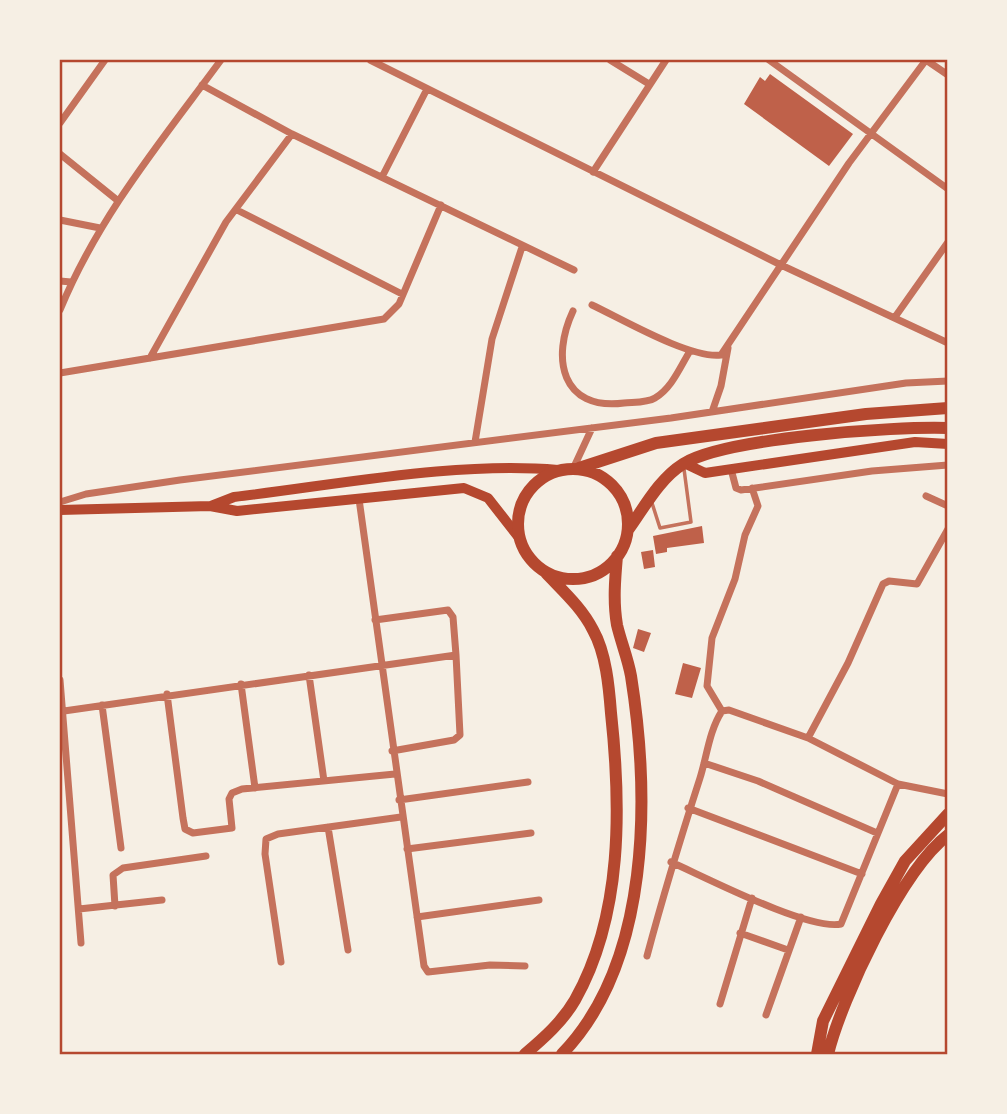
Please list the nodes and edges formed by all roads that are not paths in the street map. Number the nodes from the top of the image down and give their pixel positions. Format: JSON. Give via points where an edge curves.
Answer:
{"nodes":[{"id":1,"x":105,"y":60,"type":"edge"},
{"id":2,"x":221,"y":60,"type":"edge"},
{"id":3,"x":370,"y":60,"type":"edge"},
{"id":4,"x":610,"y":60,"type":"edge"},
{"id":5,"x":666,"y":60,"type":"edge"},
{"id":6,"x":769,"y":60,"type":"edge"},
{"id":7,"x":926,"y":60,"type":"edge"},
{"id":8,"x":947,"y":75,"type":"edge"},
{"id":9,"x":649,"y":84,"type":"junction"},
{"id":10,"x":202,"y":85,"type":"junction"},
{"id":11,"x":426,"y":89,"type":"junction"},
{"id":12,"x":60,"y":123,"type":"edge"},
{"id":13,"x":292,"y":134,"type":"junction"},
{"id":14,"x":871,"y":134,"type":"junction"},
{"id":15,"x":60,"y":155,"type":"edge"},
{"id":16,"x":593,"y":172,"type":"junction"},
{"id":17,"x":382,"y":177,"type":"junction"},
{"id":18,"x":947,"y":189,"type":"edge"},
{"id":19,"x":117,"y":200,"type":"junction"},
{"id":20,"x":441,"y":205,"type":"junction"},
{"id":21,"x":237,"y":210,"type":"junction"},
{"id":22,"x":60,"y":220,"type":"edge"},
{"id":23,"x":100,"y":228,"type":"junction"},
{"id":24,"x":947,"y":243,"type":"edge"},
{"id":25,"x":522,"y":247,"type":"junction"},
{"id":26,"x":781,"y":265,"type":"junction"},
{"id":27,"x":573,"y":270,"type":"dead end"},
{"id":28,"x":60,"y":281,"type":"edge"},
{"id":29,"x":71,"y":282,"type":"junction"},
{"id":30,"x":402,"y":294,"type":"junction"},
{"id":31,"x":592,"y":304,"type":"dead end"},
{"id":32,"x":60,"y":310,"type":"edge"},
{"id":33,"x":573,"y":310,"type":"dead end"},
{"id":34,"x":895,"y":317,"type":"junction"},
{"id":35,"x":947,"y":343,"type":"edge"},
{"id":36,"x":728,"y":347,"type":"junction"},
{"id":37,"x":690,"y":351,"type":"junction"},
{"id":38,"x":150,"y":358,"type":"junction"},
{"id":39,"x":60,"y":373,"type":"edge"},
{"id":40,"x":947,"y":381,"type":"edge"},
{"id":41,"x":947,"y":408,"type":"edge"},
{"id":42,"x":712,"y":412,"type":"junction"},
{"id":43,"x":592,"y":428,"type":"junction"},
{"id":44,"x":947,"y":428,"type":"edge"},
{"id":45,"x":475,"y":442,"type":"junction"},
{"id":46,"x":947,"y":444,"type":"edge"},
{"id":47,"x":684,"y":463,"type":"junction"},
{"id":48,"x":947,"y":465,"type":"edge"},
{"id":49,"x":576,"y":469,"type":"junction"},
{"id":50,"x":731,"y":469,"type":"junction"},
{"id":51,"x":558,"y":470,"type":"junction"},
{"id":52,"x":752,"y":488,"type":"junction"},
{"id":53,"x":926,"y":496,"type":"dead end"},
{"id":54,"x":359,"y":499,"type":"junction"},
{"id":55,"x":651,"y":499,"type":"junction"},
{"id":56,"x":60,"y":502,"type":"edge"},
{"id":57,"x":210,"y":506,"type":"junction"},
{"id":58,"x":947,"y":506,"type":"edge"},
{"id":59,"x":60,"y":510,"type":"edge"},
{"id":60,"x":947,"y":529,"type":"edge"},
{"id":61,"x":628,"y":530,"type":"junction"},
{"id":62,"x":520,"y":539,"type":"junction"},
{"id":63,"x":617,"y":556,"type":"junction"},
{"id":64,"x":546,"y":573,"type":"junction"},
{"id":65,"x":375,"y":620,"type":"junction"},
{"id":66,"x":456,"y":656,"type":"junction"},
{"id":67,"x":382,"y":664,"type":"junction"},
{"id":68,"x":309,"y":675,"type":"junction"},
{"id":69,"x":60,"y":680,"type":"edge"},
{"id":70,"x":241,"y":684,"type":"junction"},
{"id":71,"x":167,"y":694,"type":"junction"},
{"id":72,"x":102,"y":705,"type":"junction"},
{"id":73,"x":64,"y":711,"type":"junction"},
{"id":74,"x":722,"y":711,"type":"junction"},
{"id":75,"x":808,"y":738,"type":"junction"},
{"id":76,"x":392,"y":751,"type":"junction"},
{"id":77,"x":705,"y":763,"type":"junction"},
{"id":78,"x":395,"y":774,"type":"junction"},
{"id":79,"x":324,"y":781,"type":"junction"},
{"id":80,"x":528,"y":782,"type":"dead end"},
{"id":81,"x":898,"y":784,"type":"junction"},
{"id":82,"x":255,"y":788,"type":"junction"},
{"id":83,"x":947,"y":794,"type":"edge"},
{"id":84,"x":399,"y":800,"type":"junction"},
{"id":85,"x":688,"y":808,"type":"junction"},
{"id":86,"x":947,"y":814,"type":"edge"},
{"id":87,"x":401,"y":817,"type":"junction"},
{"id":88,"x":936,"y":825,"type":"junction"},
{"id":89,"x":328,"y":827,"type":"junction"},
{"id":90,"x":877,"y":832,"type":"junction"},
{"id":91,"x":531,"y":833,"type":"dead end"},
{"id":92,"x":947,"y":835,"type":"edge"},
{"id":93,"x":121,"y":848,"type":"dead end"},
{"id":94,"x":407,"y":849,"type":"junction"},
{"id":95,"x":206,"y":856,"type":"dead end"},
{"id":96,"x":671,"y":862,"type":"junction"},
{"id":97,"x":862,"y":874,"type":"junction"},
{"id":98,"x":752,"y":898,"type":"junction"},
{"id":99,"x":162,"y":900,"type":"dead end"},
{"id":100,"x":539,"y":900,"type":"dead end"},
{"id":101,"x":115,"y":906,"type":"junction"},
{"id":102,"x":79,"y":909,"type":"junction"},
{"id":103,"x":417,"y":917,"type":"junction"},
{"id":104,"x":801,"y":917,"type":"junction"},
{"id":105,"x":740,"y":933,"type":"junction"},
{"id":106,"x":81,"y":943,"type":"dead end"},
{"id":107,"x":348,"y":950,"type":"dead end"},
{"id":108,"x":788,"y":950,"type":"junction"},
{"id":109,"x":647,"y":956,"type":"dead end"},
{"id":110,"x":281,"y":962,"type":"dead end"},
{"id":111,"x":525,"y":966,"type":"dead end"},
{"id":112,"x":720,"y":1004,"type":"dead end"},
{"id":113,"x":766,"y":1015,"type":"dead end"},
{"id":114,"x":526,"y":1055,"type":"edge"},
{"id":115,"x":562,"y":1055,"type":"edge"},
{"id":116,"x":817,"y":1055,"type":"edge"},
{"id":117,"x":828,"y":1055,"type":"edge"}],
"edges":[{"from":1,"to":12,"type":"street"},
{"from":2,"to":10,"type":"street"},
{"from":3,"to":11,"type":"street"},
{"from":4,"to":9,"type":"street"},
{"from":5,"to":9,"type":"street"},
{"from":6,"to":14,"type":"street"},
{"from":7,"to":8,"type":"street"},
{"from":7,"to":14,"type":"street"},
{"from":9,"to":16,"type":"street"},
{"from":10,"to":13,"type":"street"},
{"from":10,"to":19,"type":"street"},
{"from":11,"to":16,"type":"street"},
{"from":11,"to":17,"type":"street"},
{"from":13,"to":17,"type":"street"},
{"from":13,"to":21,"type":"street"},
{"from":14,"to":18,"type":"street"},
{"from":14,"to":26,"type":"street"},
{"from":15,"to":19,"type":"street"},
{"from":16,"to":26,"type":"street"},
{"from":17,"to":20,"type":"street"},
{"from":19,"to":23,"type":"street"},
{"from":20,"to":25,"type":"street"},
{"from":20,"to":30,"type":"street"},
{"from":21,"to":30,"type":"street"},
{"from":21,"to":38,"type":"street"},
{"from":22,"to":23,"type":"street"},
{"from":23,"to":29,"type":"street"},
{"from":24,"to":34,"type":"street"},
{"from":25,"to":27,"type":"street"},
{"from":25,"to":45,"type":"street","via":[[492,339]]},
{"from":26,"to":34,"type":"street"},
{"from":26,"to":36,"type":"street"},
{"from":28,"to":29,"type":"street"},
{"from":29,"to":32,"type":"street"},
{"from":30,"to":38,"type":"street","via":[[394,312],[384,319]]},
{"from":31,"to":37,"type":"street"},
{"from":33,"to":37,"type":"street","via":[[560,357],[568,383],[587,402],[604,406],[654,399],[671,383]]},
{"from":34,"to":35,"type":"street"},
{"from":36,"to":37,"type":"street","via":[[721,355],[708,357]]},
{"from":36,"to":42,"type":"street"},
{"from":38,"to":39,"type":"street"},
{"from":40,"to":42,"type":"street"},
{"from":41,"to":49,"type":"highway","via":[[866,414],[656,443]]},
{"from":42,"to":43,"type":"street"},
{"from":43,"to":45,"type":"street"},
{"from":43,"to":49,"type":"street"},
{"from":44,"to":47,"type":"highway","via":[[867,431],[710,453]]},
{"from":45,"to":56,"type":"street","via":[[86,494]]},
{"from":46,"to":50,"type":"main road","via":[[915,442]]},
{"from":47,"to":50,"type":"main road","via":[[705,472]]},
{"from":47,"to":55,"type":"highway"},
{"from":47,"to":55,"type":"lane","via":[[691,522],[660,528]]},
{"from":48,"to":52,"type":"street"},
{"from":49,"to":51,"type":"highway"},
{"from":49,"to":61,"type":"highway","via":[[600,475],[617,489]]},
{"from":50,"to":52,"type":"street","via":[[736,488]]},
{"from":51,"to":57,"type":"main road","via":[[509,466],[467,470],[234,497]]},
{"from":51,"to":62,"type":"highway","via":[[538,478],[523,497],[517,516]]},
{"from":52,"to":74,"type":"street","via":[[758,506],[712,638],[707,686]]},
{"from":53,"to":58,"type":"street"},
{"from":54,"to":57,"type":"main road","via":[[237,511]]},
{"from":54,"to":62,"type":"main road","via":[[464,488],[488,498]]},
{"from":54,"to":65,"type":"street"},
{"from":55,"to":61,"type":"highway"},
{"from":57,"to":59,"type":"main road"},
{"from":60,"to":75,"type":"street","via":[[917,584],[883,584]]},
{"from":61,"to":63,"type":"highway"},
{"from":62,"to":64,"type":"highway","via":[[530,559]]},
{"from":63,"to":64,"type":"highway","via":[[608,568],[588,578]]},
{"from":63,"to":115,"type":"highway","via":[[617,624],[631,675],[641,781],[638,877],[618,961],[583,1033]]},
{"from":64,"to":114,"type":"highway","via":[[594,632],[609,695],[618,796],[609,901],[587,974],[562,1019]]},
{"from":65,"to":66,"type":"street","via":[[448,610],[453,617]]},
{"from":65,"to":67,"type":"street"},
{"from":66,"to":67,"type":"street"},
{"from":66,"to":76,"type":"street","via":[[460,735]]},
{"from":67,"to":68,"type":"street"},
{"from":67,"to":76,"type":"street"},
{"from":68,"to":70,"type":"street"},
{"from":68,"to":79,"type":"street"},
{"from":69,"to":73,"type":"street"},
{"from":70,"to":71,"type":"street"},
{"from":70,"to":82,"type":"street"},
{"from":71,"to":72,"type":"street"},
{"from":71,"to":82,"type":"street","via":[[185,829],[193,834],[233,828],[232,793]]},
{"from":72,"to":73,"type":"street"},
{"from":72,"to":93,"type":"street"},
{"from":73,"to":102,"type":"street"},
{"from":74,"to":75,"type":"street"},
{"from":74,"to":77,"type":"street"},
{"from":75,"to":81,"type":"street"},
{"from":76,"to":78,"type":"street"},
{"from":77,"to":85,"type":"street"},
{"from":77,"to":90,"type":"street"},
{"from":78,"to":79,"type":"street"},
{"from":78,"to":84,"type":"street"},
{"from":79,"to":82,"type":"street"},
{"from":80,"to":84,"type":"street"},
{"from":81,"to":83,"type":"street"},
{"from":81,"to":90,"type":"street"},
{"from":84,"to":87,"type":"street"},
{"from":85,"to":96,"type":"street"},
{"from":85,"to":97,"type":"street"},
{"from":86,"to":88,"type":"highway"},
{"from":87,"to":89,"type":"street"},
{"from":87,"to":94,"type":"street"},
{"from":88,"to":92,"type":"highway"},
{"from":88,"to":116,"type":"highway","via":[[905,861],[862,941],[823,1021]]},
{"from":89,"to":107,"type":"street"},
{"from":89,"to":110,"type":"street","via":[[266,839]]},
{"from":90,"to":97,"type":"street"},
{"from":91,"to":94,"type":"street"},
{"from":92,"to":117,"type":"highway","via":[[910,874],[842,1010]]},
{"from":94,"to":103,"type":"street"},
{"from":95,"to":101,"type":"street","via":[[124,868],[113,875]]},
{"from":96,"to":98,"type":"street"},
{"from":96,"to":109,"type":"street"},
{"from":97,"to":104,"type":"street","via":[[841,924],[826,926]]},
{"from":98,"to":104,"type":"street"},
{"from":98,"to":105,"type":"street"},
{"from":99,"to":101,"type":"street"},
{"from":100,"to":103,"type":"street"},
{"from":101,"to":102,"type":"street"},
{"from":102,"to":106,"type":"street"},
{"from":103,"to":111,"type":"street","via":[[428,972]]},
{"from":104,"to":108,"type":"street"},
{"from":105,"to":108,"type":"street"},
{"from":105,"to":112,"type":"street"},
{"from":108,"to":113,"type":"street"}]}
